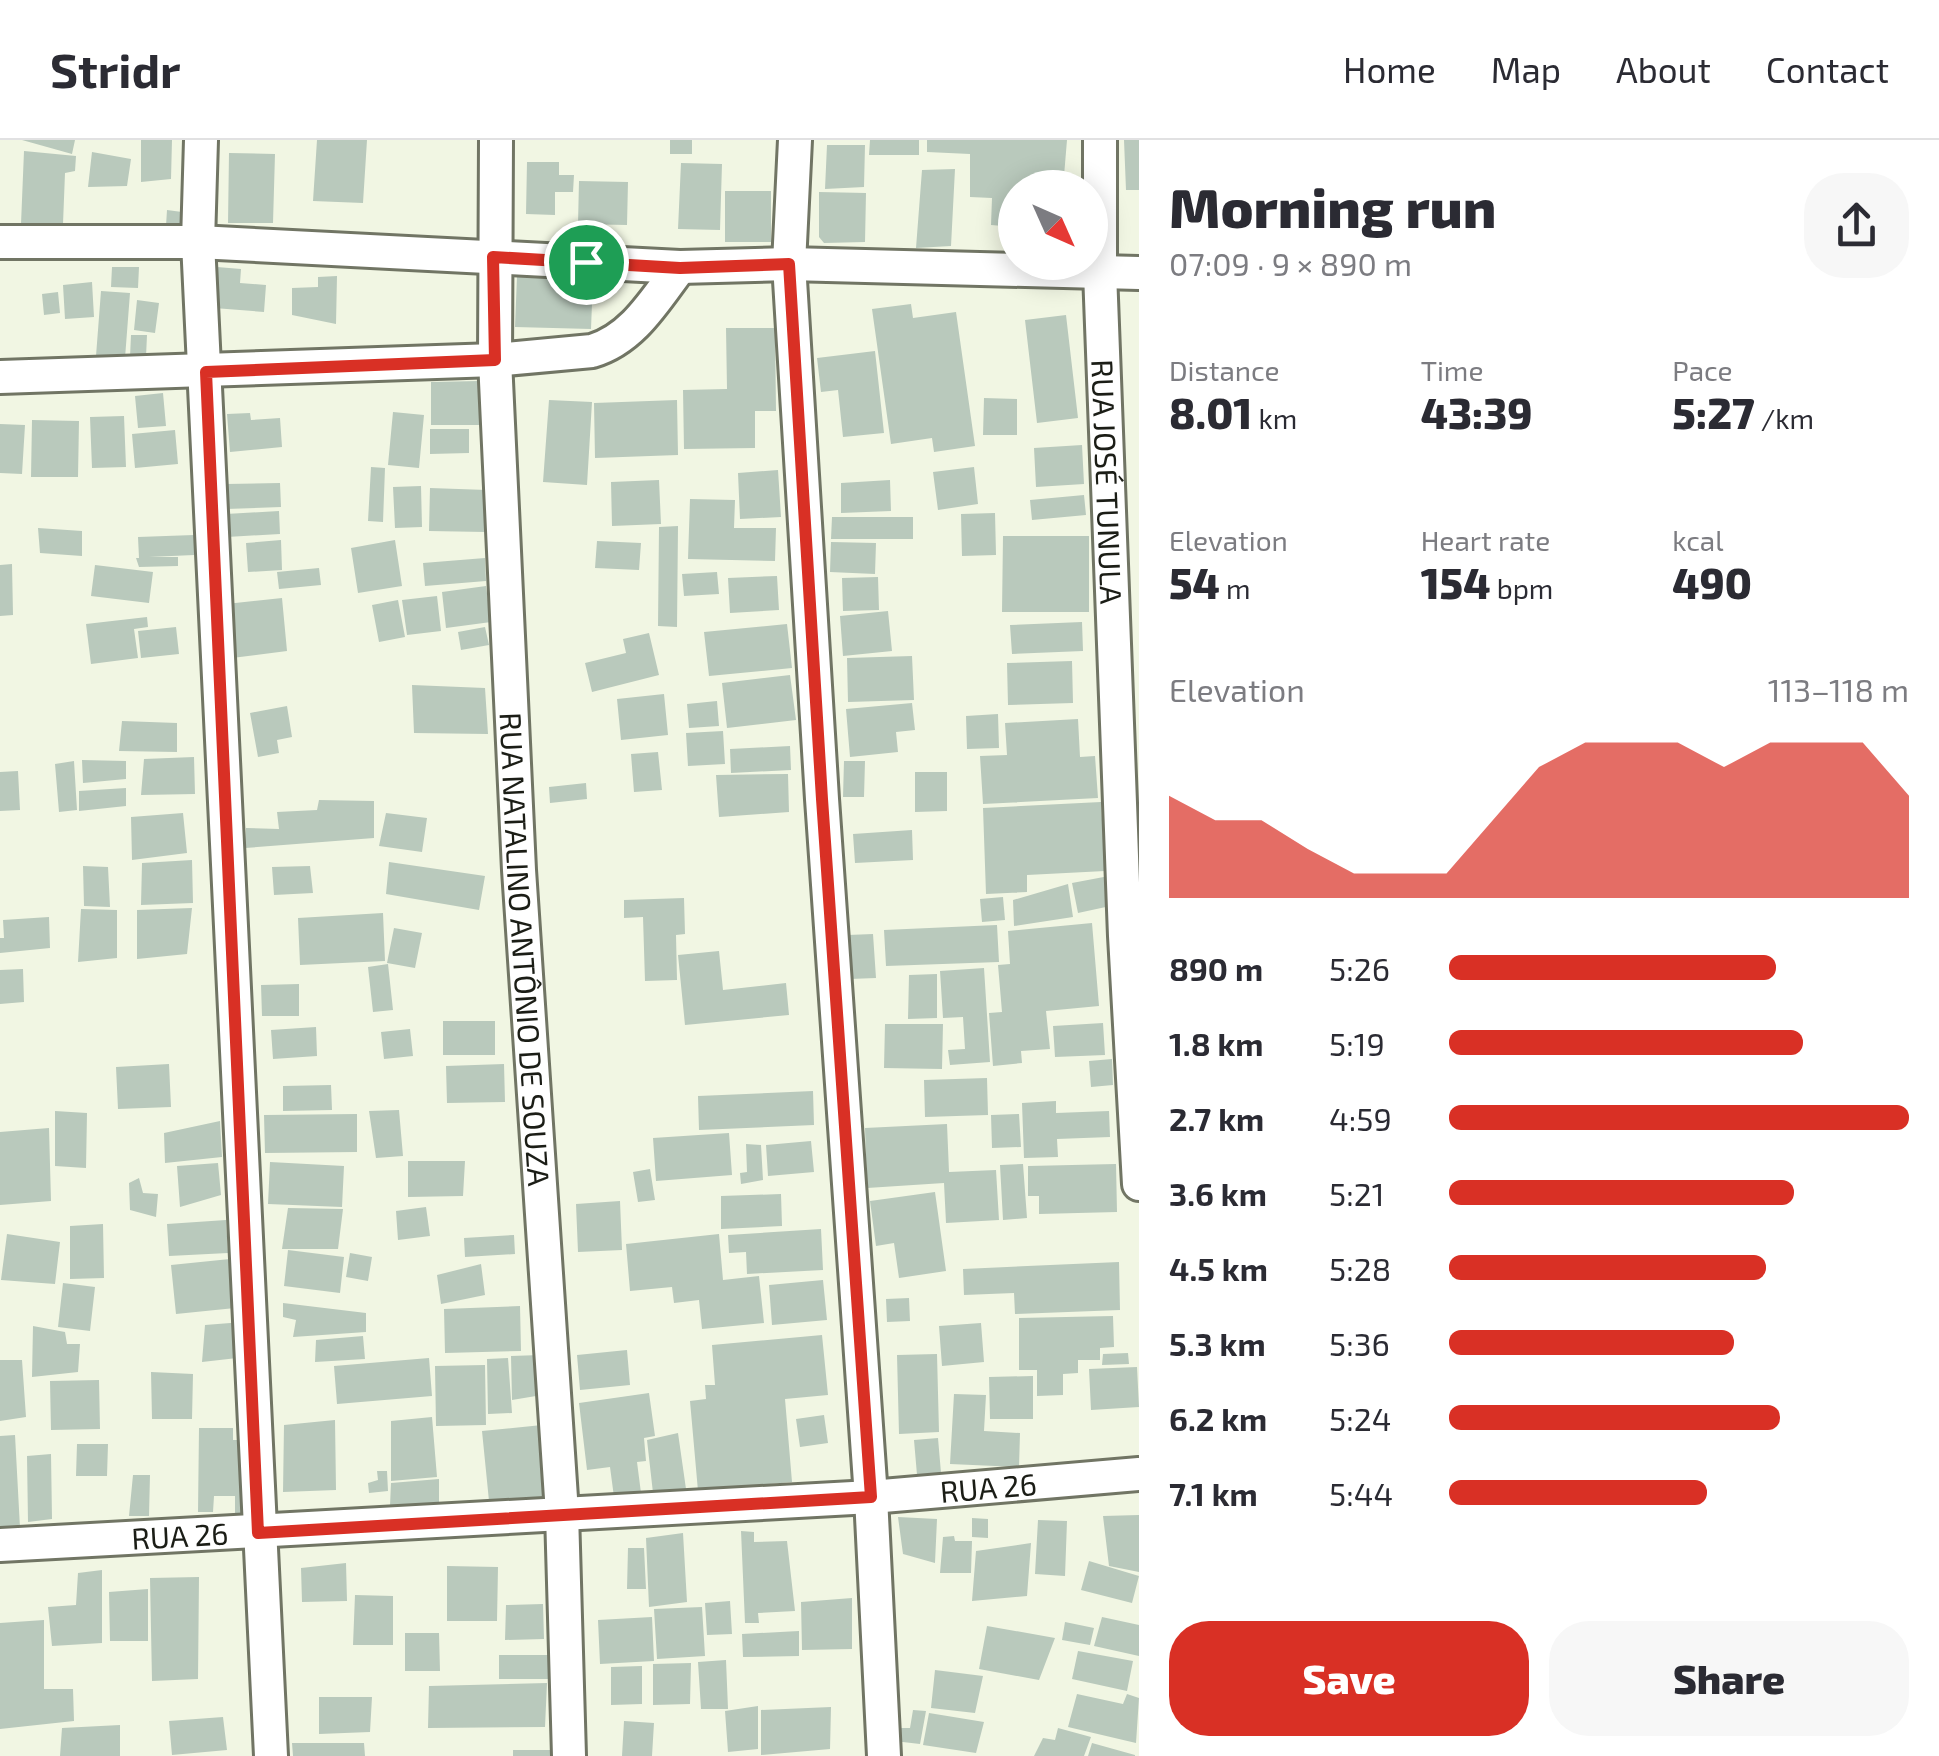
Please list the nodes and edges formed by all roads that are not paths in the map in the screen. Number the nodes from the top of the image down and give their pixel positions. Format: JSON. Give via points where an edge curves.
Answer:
{"nodes":[{"id":1,"x":201,"y":140,"type":"edge"},
{"id":2,"x":496,"y":140,"type":"edge"},
{"id":3,"x":795,"y":140,"type":"edge"},
{"id":4,"x":1100,"y":140,"type":"edge"},
{"id":5,"x":1100,"y":170,"type":"edge"},
{"id":6,"x":0,"y":242,"type":"edge"},
{"id":7,"x":198,"y":242,"type":"junction"},
{"id":8,"x":493,"y":257,"type":"junction"},
{"id":9,"x":789,"y":264,"type":"junction"},
{"id":10,"x":680,"y":268,"type":"junction"},
{"id":11,"x":998,"y":269,"type":"edge"},
{"id":12,"x":1108,"y":272,"type":"edge"},
{"id":13,"x":1139,"y":273,"type":"edge"},
{"id":14,"x":1100,"y":280,"type":"edge"},
{"id":15,"x":495,"y":360,"type":"junction"},
{"id":16,"x":206,"y":372,"type":"junction"},
{"id":17,"x":0,"y":377,"type":"edge"},
{"id":18,"x":1132,"y":935,"type":"edge"},
{"id":19,"x":1139,"y":1184,"type":"edge"},
{"id":20,"x":1139,"y":1474,"type":"edge"},
{"id":21,"x":871,"y":1497,"type":"junction"},
{"id":22,"x":562,"y":1513,"type":"junction"},
{"id":23,"x":258,"y":1533,"type":"junction"},
{"id":24,"x":0,"y":1545,"type":"edge"},
{"id":25,"x":272,"y":1756,"type":"edge"},
{"id":26,"x":569,"y":1756,"type":"edge"},
{"id":27,"x":884,"y":1756,"type":"edge"}],
"edges":[{"from":1,"to":7,"type":"street"},
{"from":2,"to":8,"type":"street","name":"RUA NATALINO ANTÔNIO DE SOUZA"},
{"from":3,"to":9,"type":"street"},
{"from":4,"to":5,"type":"street","name":"RUA JOSÉ TUNULA"},
{"from":6,"to":7,"type":"street"},
{"from":7,"to":8,"type":"street"},
{"from":7,"to":16,"type":"street"},
{"from":8,"to":10,"type":"street"},
{"from":8,"to":15,"type":"street","name":"RUA NATALINO ANTÔNIO DE SOUZA"},
{"from":9,"to":10,"type":"street"},
{"from":9,"to":11,"type":"street"},
{"from":9,"to":21,"type":"street"},
{"from":10,"to":15,"type":"street","via":[[631,329],[607,346]]},
{"from":12,"to":13,"type":"street"},
{"from":14,"to":18,"type":"street","name":"RUA JOSÉ TUNULA"},
{"from":15,"to":16,"type":"street"},
{"from":15,"to":22,"type":"street","name":"RUA NATALINO ANTÔNIO DE SOUZA","via":[[519,870]]},
{"from":16,"to":17,"type":"street"},
{"from":16,"to":23,"type":"street"},
{"from":18,"to":19,"type":"street","name":"RUA JOSÉ TUNULA"},
{"from":20,"to":21,"type":"street","name":"RUA 26"},
{"from":21,"to":22,"type":"street","name":"RUA 26"},
{"from":21,"to":27,"type":"street"},
{"from":22,"to":23,"type":"street","name":"RUA 26"},
{"from":22,"to":26,"type":"street","name":"RUA NATALINO ANTÔNIO DE SOUZA"},
{"from":23,"to":24,"type":"street","name":"RUA 26"},
{"from":23,"to":25,"type":"street"}]}
